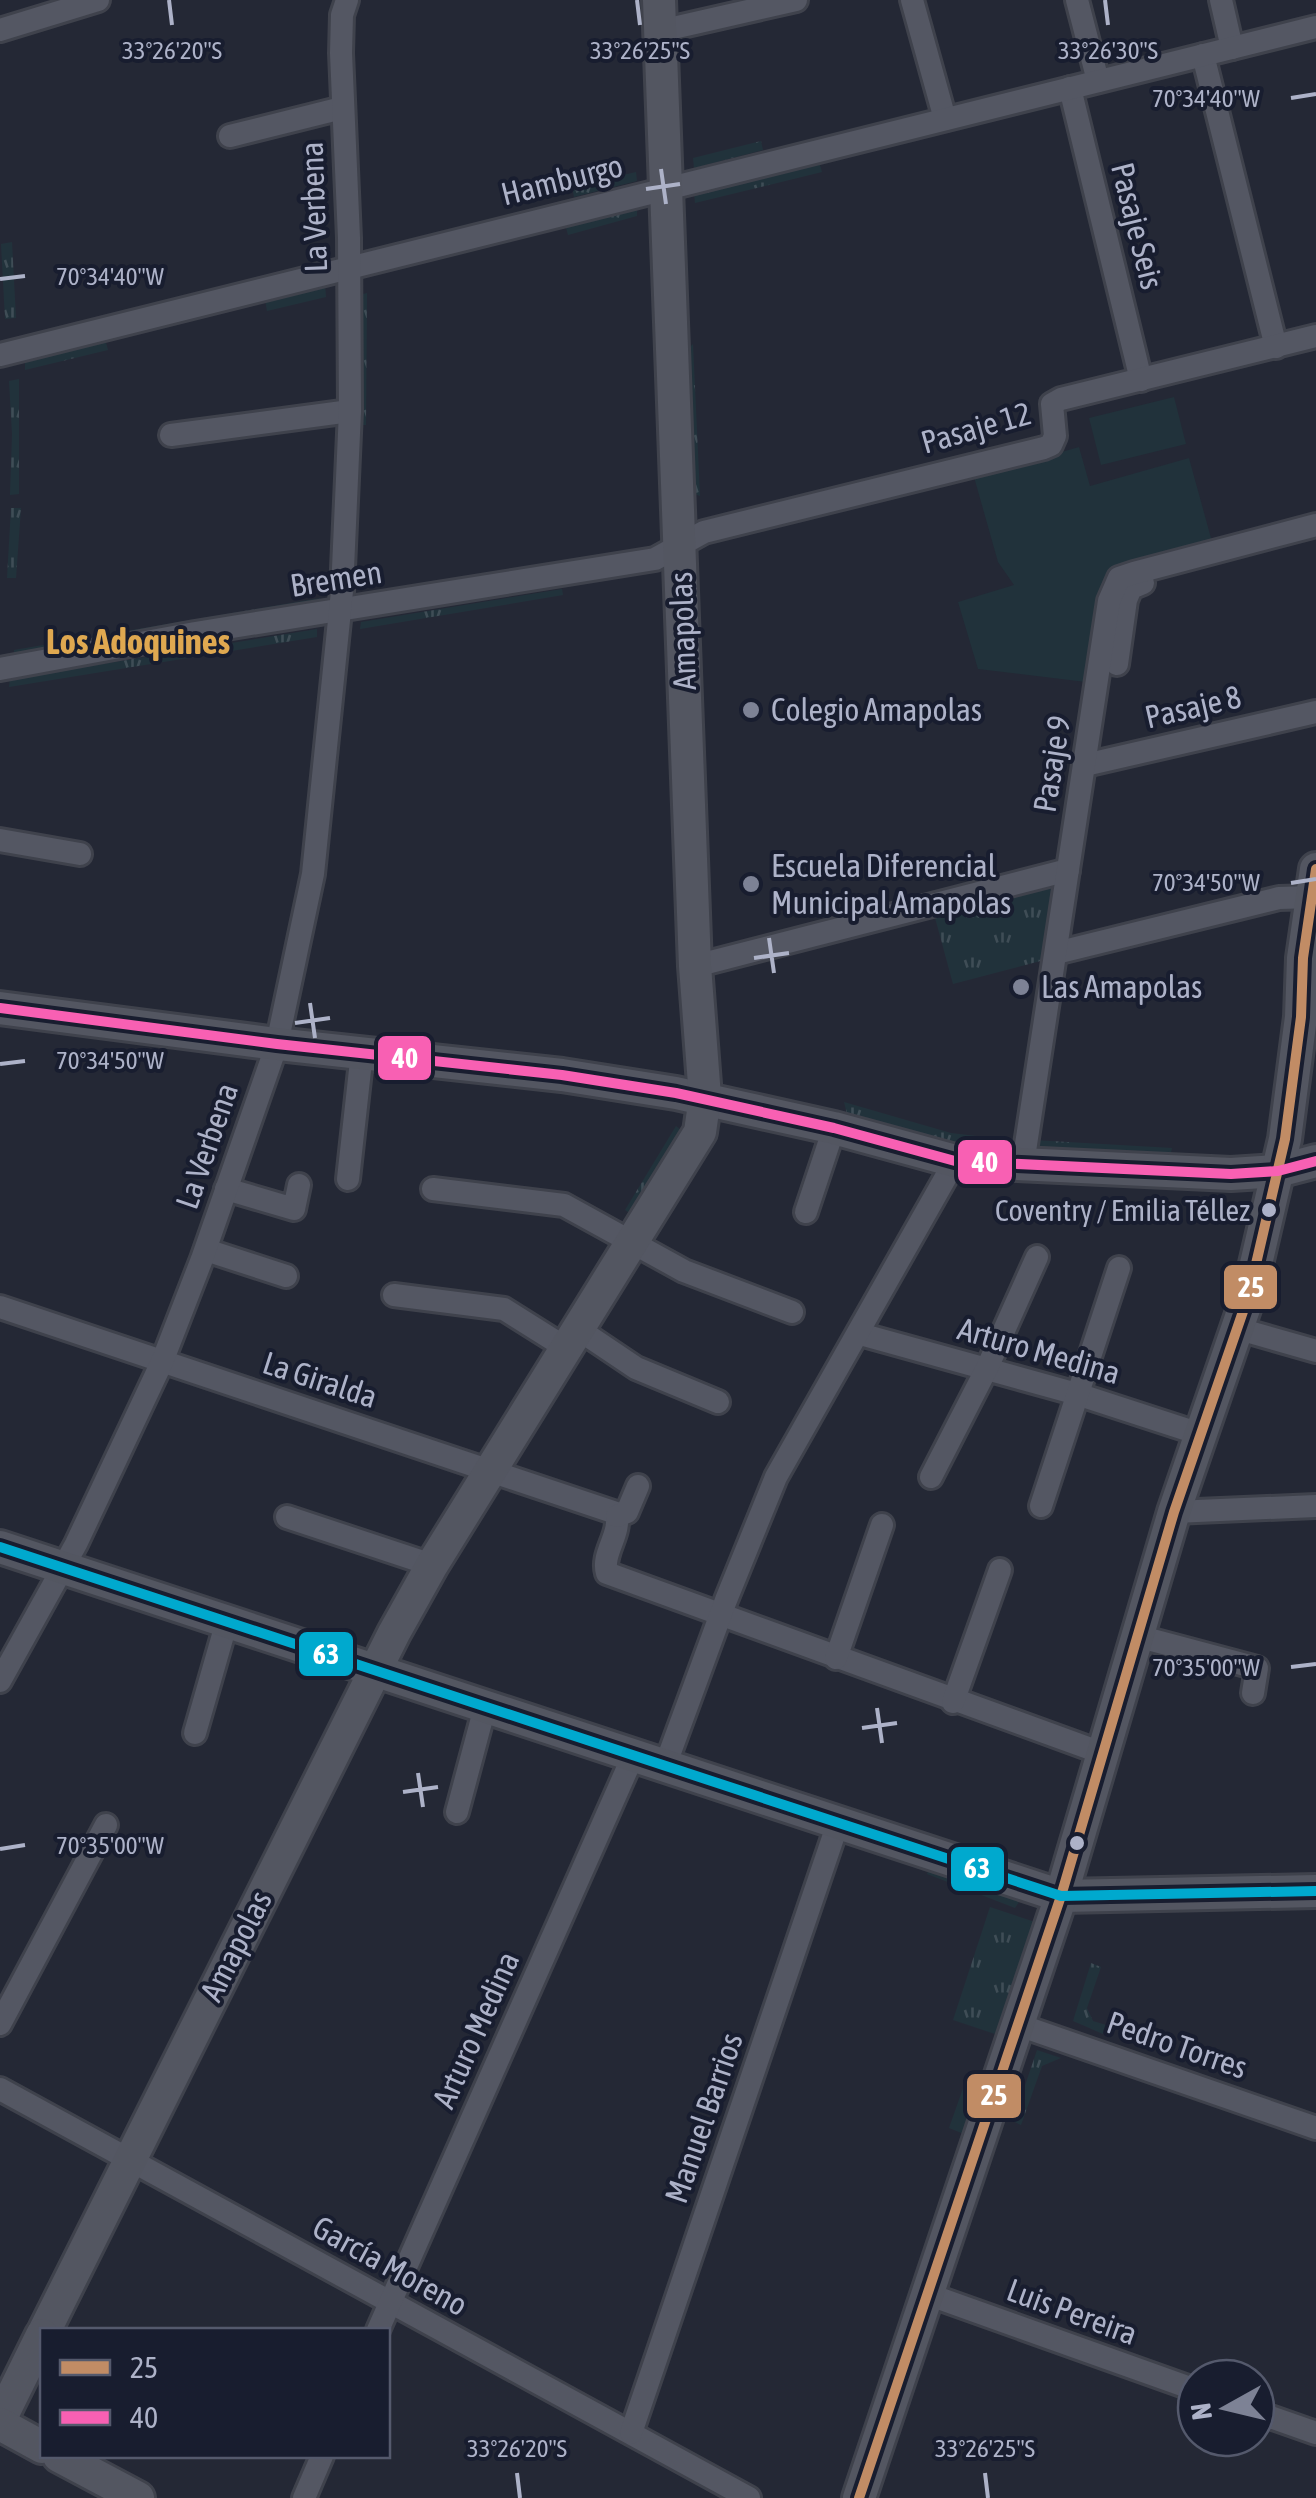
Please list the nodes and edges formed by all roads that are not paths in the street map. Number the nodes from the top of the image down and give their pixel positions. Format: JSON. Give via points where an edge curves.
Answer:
{"nodes":[{"id":1,"x":98,"y":0,"type":"edge"},
{"id":2,"x":347,"y":0,"type":"edge"},
{"id":3,"x":796,"y":0,"type":"edge"},
{"id":4,"x":912,"y":0,"type":"edge"},
{"id":5,"x":1077,"y":0,"type":"edge"},
{"id":6,"x":1220,"y":0,"type":"edge"},
{"id":7,"x":659,"y":16,"type":"edge"},
{"id":8,"x":1316,"y":27,"type":"edge"},
{"id":9,"x":0,"y":30,"type":"edge"},
{"id":10,"x":1232,"y":48,"type":"junction"},
{"id":11,"x":1203,"y":55,"type":"junction"},
{"id":12,"x":1098,"y":81,"type":"junction"},
{"id":13,"x":1070,"y":88,"type":"junction"},
{"id":14,"x":342,"y":108,"type":"junction"},
{"id":15,"x":945,"y":119,"type":"junction"},
{"id":16,"x":230,"y":136,"type":"dead end"},
{"id":17,"x":665,"y":188,"type":"junction"},
{"id":18,"x":349,"y":266,"type":"junction"},
{"id":19,"x":1316,"y":336,"type":"edge"},
{"id":20,"x":1276,"y":346,"type":"junction"},
{"id":21,"x":0,"y":356,"type":"edge"},
{"id":22,"x":1141,"y":380,"type":"junction"},
{"id":23,"x":350,"y":411,"type":"junction"},
{"id":24,"x":171,"y":435,"type":"dead end"},
{"id":25,"x":1316,"y":524,"type":"edge"},
{"id":26,"x":1316,"y":538,"type":"edge"},
{"id":27,"x":680,"y":545,"type":"junction"},
{"id":28,"x":340,"y":612,"type":"junction"},
{"id":29,"x":1117,"y":664,"type":"dead end"},
{"id":30,"x":0,"y":669,"type":"edge"},
{"id":31,"x":1316,"y":712,"type":"edge"},
{"id":32,"x":1085,"y":765,"type":"junction"},
{"id":33,"x":0,"y":840,"type":"edge"},
{"id":34,"x":80,"y":854,"type":"dead end"},
{"id":35,"x":1068,"y":870,"type":"junction"},
{"id":36,"x":1314,"y":883,"type":"edge"},
{"id":37,"x":1056,"y":954,"type":"junction"},
{"id":38,"x":695,"y":966,"type":"junction"},
{"id":39,"x":0,"y":1008,"type":"edge"},
{"id":40,"x":277,"y":1044,"type":"junction"},
{"id":41,"x":362,"y":1052,"type":"junction"},
{"id":42,"x":705,"y":1098,"type":"junction"},
{"id":43,"x":834,"y":1128,"type":"junction"},
{"id":44,"x":956,"y":1160,"type":"junction"},
{"id":45,"x":1316,"y":1161,"type":"edge"},
{"id":46,"x":1023,"y":1164,"type":"junction"},
{"id":47,"x":1268,"y":1172,"type":"junction"},
{"id":48,"x":348,"y":1179,"type":"dead end"},
{"id":49,"x":300,"y":1185,"type":"dead end"},
{"id":50,"x":433,"y":1188,"type":"dead end"},
{"id":51,"x":226,"y":1189,"type":"junction"},
{"id":52,"x":806,"y":1212,"type":"dead end"},
{"id":53,"x":633,"y":1242,"type":"junction"},
{"id":54,"x":206,"y":1250,"type":"junction"},
{"id":55,"x":1037,"y":1257,"type":"dead end"},
{"id":56,"x":1119,"y":1268,"type":"dead end"},
{"id":57,"x":286,"y":1276,"type":"dead end"},
{"id":58,"x":394,"y":1295,"type":"dead end"},
{"id":59,"x":0,"y":1307,"type":"edge"},
{"id":60,"x":792,"y":1312,"type":"dead end"},
{"id":61,"x":1238,"y":1329,"type":"junction"},
{"id":62,"x":860,"y":1334,"type":"junction"},
{"id":63,"x":572,"y":1339,"type":"junction"},
{"id":64,"x":1316,"y":1351,"type":"edge"},
{"id":65,"x":162,"y":1362,"type":"junction"},
{"id":66,"x":987,"y":1368,"type":"junction"},
{"id":67,"x":1077,"y":1394,"type":"junction"},
{"id":68,"x":718,"y":1402,"type":"dead end"},
{"id":69,"x":1204,"y":1420,"type":"junction"},
{"id":70,"x":491,"y":1471,"type":"junction"},
{"id":71,"x":931,"y":1477,"type":"dead end"},
{"id":72,"x":638,"y":1486,"type":"dead end"},
{"id":73,"x":1041,"y":1506,"type":"dead end"},
{"id":74,"x":1316,"y":1506,"type":"edge"},
{"id":75,"x":1174,"y":1512,"type":"junction"},
{"id":76,"x":617,"y":1516,"type":"junction"},
{"id":77,"x":286,"y":1517,"type":"dead end"},
{"id":78,"x":882,"y":1525,"type":"dead end"},
{"id":79,"x":0,"y":1547,"type":"edge"},
{"id":80,"x":432,"y":1565,"type":"junction"},
{"id":81,"x":63,"y":1568,"type":"junction"},
{"id":82,"x":1000,"y":1570,"type":"dead end"},
{"id":83,"x":720,"y":1616,"type":"junction"},
{"id":84,"x":227,"y":1622,"type":"junction"},
{"id":85,"x":1137,"y":1636,"type":"junction"},
{"id":86,"x":836,"y":1658,"type":"junction"},
{"id":87,"x":374,"y":1670,"type":"junction"},
{"id":88,"x":0,"y":1681,"type":"edge"},
{"id":89,"x":1253,"y":1693,"type":"dead end"},
{"id":90,"x":953,"y":1702,"type":"junction"},
{"id":91,"x":485,"y":1707,"type":"junction"},
{"id":92,"x":194,"y":1733,"type":"dead end"},
{"id":93,"x":1102,"y":1753,"type":"junction"},
{"id":94,"x":633,"y":1756,"type":"junction"},
{"id":95,"x":665,"y":1766,"type":"junction"},
{"id":96,"x":457,"y":1812,"type":"dead end"},
{"id":97,"x":838,"y":1823,"type":"junction"},
{"id":98,"x":106,"y":1825,"type":"dead end"},
{"id":99,"x":1316,"y":1891,"type":"edge"},
{"id":100,"x":1061,"y":1896,"type":"junction"},
{"id":101,"x":0,"y":2024,"type":"edge"},
{"id":102,"x":1016,"y":2024,"type":"junction"},
{"id":103,"x":0,"y":2089,"type":"edge"},
{"id":104,"x":1316,"y":2128,"type":"edge"},
{"id":105,"x":130,"y":2159,"type":"junction"},
{"id":106,"x":927,"y":2294,"type":"junction"},
{"id":107,"x":390,"y":2304,"type":"junction"},
{"id":108,"x":46,"y":2328,"type":"edge"},
{"id":109,"x":379,"y":2328,"type":"edge"},
{"id":110,"x":40,"y":2341,"type":"edge"},
{"id":111,"x":1176,"y":2383,"type":"edge"},
{"id":112,"x":1276,"y":2419,"type":"edge"},
{"id":113,"x":0,"y":2422,"type":"edge"},
{"id":114,"x":630,"y":2433,"type":"junction"},
{"id":115,"x":1316,"y":2433,"type":"edge"},
{"id":116,"x":40,"y":2446,"type":"edge"},
{"id":117,"x":62,"y":2458,"type":"edge"},
{"id":118,"x":321,"y":2458,"type":"edge"},
{"id":119,"x":138,"y":2498,"type":"edge"},
{"id":120,"x":304,"y":2498,"type":"edge"},
{"id":121,"x":749,"y":2498,"type":"edge"},
{"id":122,"x":860,"y":2498,"type":"edge"}],
"edges":[{"from":1,"to":9,"type":"street"},
{"from":2,"to":14,"type":"street","name":"La Verbena","via":[[340,40]]},
{"from":3,"to":7,"type":"street"},
{"from":4,"to":15,"type":"street"},
{"from":5,"to":12,"type":"street"},
{"from":6,"to":10,"type":"street"},
{"from":7,"to":17,"type":"street","name":"Amapolas"},
{"from":8,"to":10,"type":"street","name":"Hamburgo"},
{"from":10,"to":11,"type":"street","name":"Hamburgo"},
{"from":11,"to":12,"type":"street","name":"Hamburgo"},
{"from":11,"to":20,"type":"street"},
{"from":12,"to":13,"type":"street","name":"Hamburgo"},
{"from":13,"to":15,"type":"street","name":"Hamburgo"},
{"from":13,"to":22,"type":"street","name":"Pasaje Seis"},
{"from":14,"to":16,"type":"street"},
{"from":14,"to":18,"type":"street","name":"La Verbena"},
{"from":15,"to":17,"type":"street","name":"Hamburgo"},
{"from":17,"to":18,"type":"street","name":"Hamburgo"},
{"from":17,"to":27,"type":"street","name":"Amapolas"},
{"from":18,"to":21,"type":"street","name":"Hamburgo"},
{"from":18,"to":23,"type":"street","name":"La Verbena"},
{"from":19,"to":20,"type":"street","name":"Pasaje 12"},
{"from":20,"to":22,"type":"street","name":"Pasaje 12"},
{"from":22,"to":27,"type":"street","name":"Pasaje 12","via":[[1052,404],[1055,436],[1044,448],[704,532]]},
{"from":23,"to":24,"type":"street"},
{"from":23,"to":28,"type":"street","name":"La Verbena"},
{"from":25,"to":32,"type":"street","name":"Pasaje 9","via":[[1119,578],[1109,600]]},
{"from":26,"to":29,"type":"street","via":[[1131,588]]},
{"from":27,"to":28,"type":"street","name":"Bremen","via":[[655,560]]},
{"from":27,"to":38,"type":"street","name":"Amapolas"},
{"from":28,"to":30,"type":"street","name":"Bremen"},
{"from":28,"to":40,"type":"street","name":"La Verbena","via":[[313,874]]},
{"from":31,"to":32,"type":"street","name":"Pasaje 8"},
{"from":32,"to":35,"type":"street","name":"Pasaje 9"},
{"from":33,"to":34,"type":"street"},
{"from":35,"to":37,"type":"street","name":"Pasaje 9"},
{"from":35,"to":38,"type":"street"},
{"from":36,"to":37,"type":"street","via":[[1279,898]]},
{"from":36,"to":47,"type":"street","via":[[1277,1058]]},
{"from":37,"to":46,"type":"street","name":"Pasaje 9"},
{"from":38,"to":42,"type":"street","name":"Amapolas"},
{"from":39,"to":40,"type":"street"},
{"from":40,"to":41,"type":"street"},
{"from":40,"to":51,"type":"street","name":"La Verbena"},
{"from":41,"to":42,"type":"street"},
{"from":41,"to":48,"type":"street"},
{"from":42,"to":43,"type":"street"},
{"from":42,"to":53,"type":"street","name":"Amapolas","via":[[700,1132]]},
{"from":43,"to":44,"type":"street"},
{"from":43,"to":52,"type":"street"},
{"from":44,"to":46,"type":"street"},
{"from":44,"to":62,"type":"street"},
{"from":45,"to":47,"type":"street"},
{"from":46,"to":47,"type":"street"},
{"from":47,"to":61,"type":"street","via":[[1259,1258]]},
{"from":47,"to":69,"type":"street"},
{"from":49,"to":51,"type":"street","via":[[294,1209]]},
{"from":50,"to":53,"type":"street","via":[[564,1204]]},
{"from":51,"to":54,"type":"street","name":"La Verbena"},
{"from":53,"to":60,"type":"street","via":[[684,1270]]},
{"from":53,"to":63,"type":"street","name":"Amapolas"},
{"from":54,"to":57,"type":"street"},
{"from":54,"to":65,"type":"street","name":"La Verbena"},
{"from":55,"to":66,"type":"street"},
{"from":56,"to":67,"type":"street"},
{"from":58,"to":63,"type":"street","via":[[504,1308]]},
{"from":59,"to":65,"type":"street","name":"La Giralda"},
{"from":61,"to":64,"type":"street"},
{"from":61,"to":69,"type":"street"},
{"from":62,"to":66,"type":"street","name":"Arturo Medina"},
{"from":62,"to":83,"type":"street","via":[[776,1477]]},
{"from":63,"to":68,"type":"street"},
{"from":63,"to":70,"type":"street","name":"Amapolas"},
{"from":65,"to":70,"type":"street","name":"La Giralda"},
{"from":65,"to":81,"type":"street","name":"La Verbena"},
{"from":66,"to":67,"type":"street","name":"Arturo Medina"},
{"from":66,"to":71,"type":"street"},
{"from":67,"to":69,"type":"street","name":"Arturo Medina"},
{"from":67,"to":73,"type":"street"},
{"from":69,"to":75,"type":"street"},
{"from":70,"to":76,"type":"street","name":"La Giralda"},
{"from":70,"to":80,"type":"street","name":"Amapolas"},
{"from":72,"to":76,"type":"street","via":[[627,1512]]},
{"from":74,"to":75,"type":"street"},
{"from":75,"to":85,"type":"street"},
{"from":76,"to":83,"type":"street","via":[[607,1574]]},
{"from":77,"to":80,"type":"street"},
{"from":78,"to":86,"type":"street"},
{"from":79,"to":81,"type":"street"},
{"from":80,"to":87,"type":"street","name":"Amapolas"},
{"from":81,"to":84,"type":"street"},
{"from":81,"to":88,"type":"street","name":"La Verbena"},
{"from":82,"to":90,"type":"street"},
{"from":83,"to":86,"type":"street"},
{"from":83,"to":95,"type":"street"},
{"from":84,"to":87,"type":"street"},
{"from":84,"to":92,"type":"street"},
{"from":85,"to":89,"type":"street","via":[[1257,1668]]},
{"from":85,"to":93,"type":"street"},
{"from":86,"to":90,"type":"street"},
{"from":87,"to":91,"type":"street"},
{"from":87,"to":105,"type":"street","name":"Amapolas"},
{"from":90,"to":93,"type":"street"},
{"from":91,"to":94,"type":"street"},
{"from":91,"to":96,"type":"street"},
{"from":93,"to":100,"type":"street"},
{"from":94,"to":95,"type":"street"},
{"from":94,"to":107,"type":"street","name":"Arturo Medina"},
{"from":95,"to":97,"type":"street"},
{"from":97,"to":100,"type":"street"},
{"from":97,"to":114,"type":"street","name":"Manuel Barrios"},
{"from":98,"to":101,"type":"street"},
{"from":99,"to":100,"type":"street"},
{"from":100,"to":102,"type":"street"},
{"from":102,"to":104,"type":"street","name":"Pedro Torres"},
{"from":102,"to":106,"type":"street"},
{"from":103,"to":105,"type":"street","name":"García Moreno"},
{"from":105,"to":107,"type":"street","name":"García Moreno"},
{"from":105,"to":108,"type":"street","name":"Amapolas"},
{"from":106,"to":111,"type":"street","name":"Luis Pereira"},
{"from":106,"to":122,"type":"street"},
{"from":107,"to":109,"type":"street","name":"Arturo Medina"},
{"from":107,"to":114,"type":"street","name":"García Moreno"},
{"from":110,"to":113,"type":"street","name":"Amapolas"},
{"from":112,"to":115,"type":"street"},
{"from":113,"to":116,"type":"street"},
{"from":114,"to":121,"type":"street","name":"García Moreno"},
{"from":117,"to":119,"type":"street"},
{"from":118,"to":120,"type":"street"}]}
